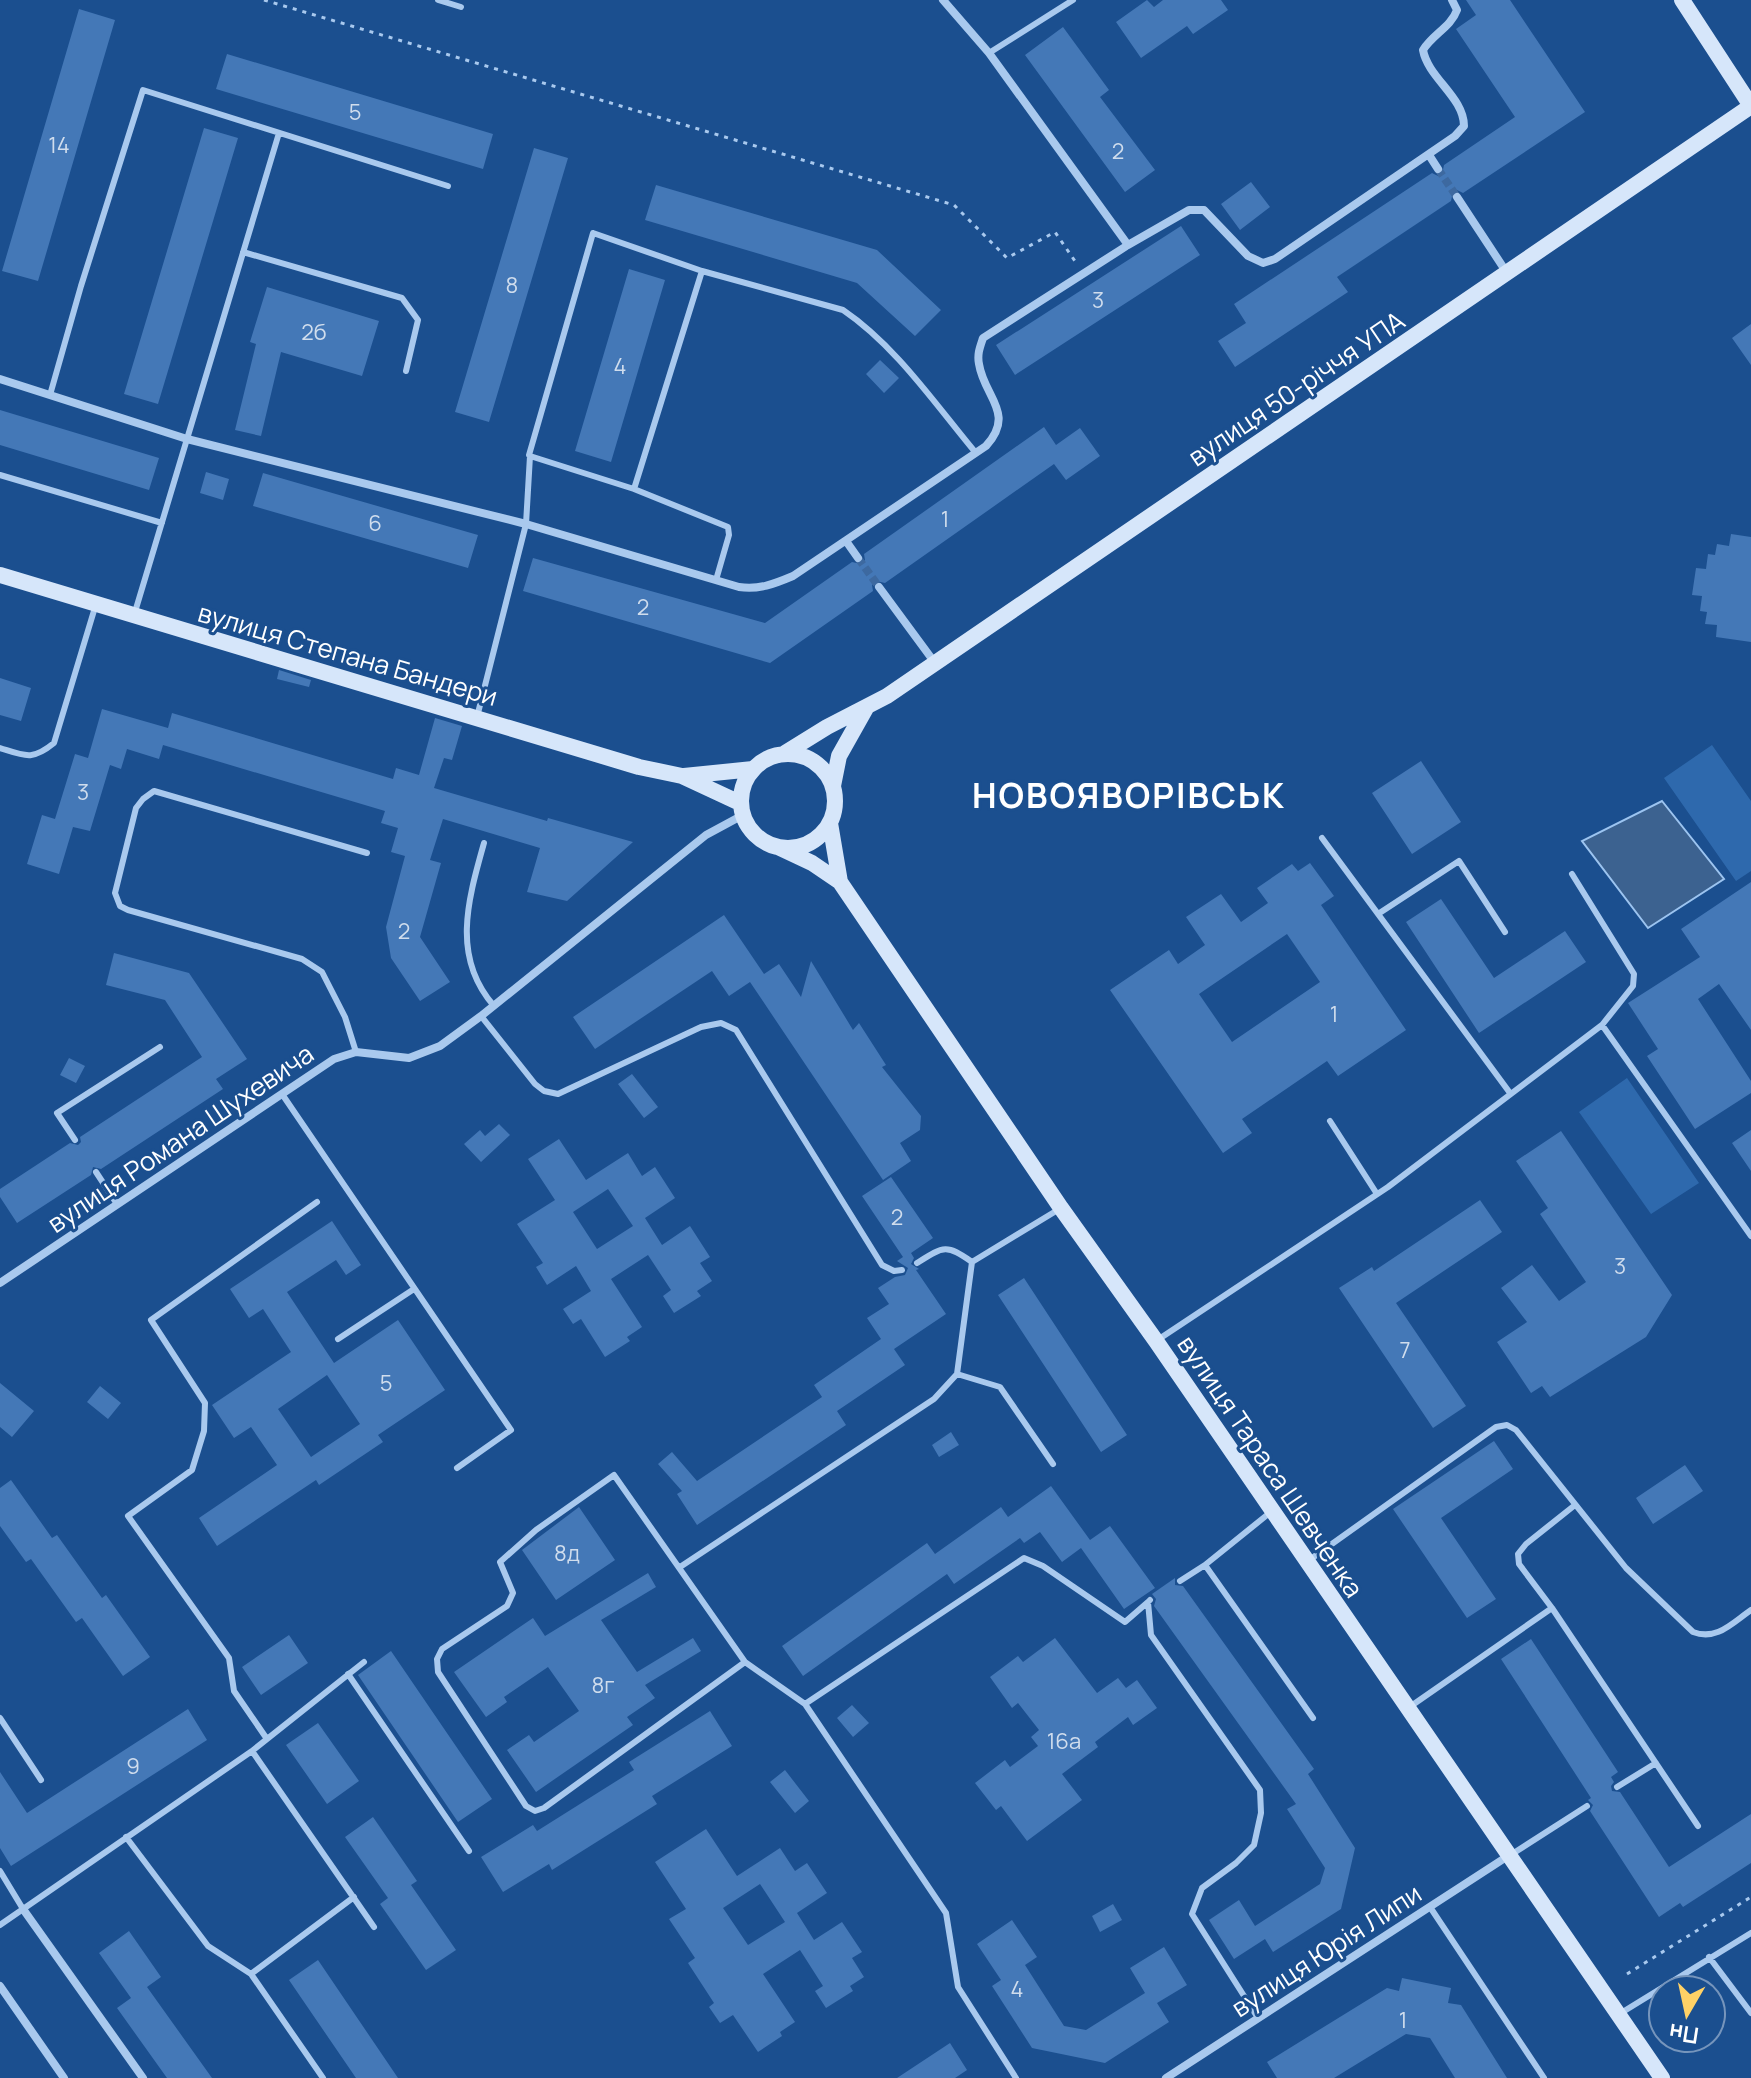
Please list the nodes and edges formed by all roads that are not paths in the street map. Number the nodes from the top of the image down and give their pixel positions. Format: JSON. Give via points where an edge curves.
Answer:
{"nodes":[{"id":1,"x":438,"y":0,"type":"edge"},
{"id":2,"x":943,"y":0,"type":"edge"},
{"id":3,"x":1073,"y":0,"type":"edge"},
{"id":4,"x":1452,"y":0,"type":"edge"},
{"id":5,"x":1682,"y":0,"type":"edge"},
{"id":6,"x":461,"y":7,"type":"dead end"},
{"id":7,"x":989,"y":53,"type":"junction"},
{"id":8,"x":1751,"y":106,"type":"edge"},
{"id":9,"x":279,"y":133,"type":"junction"},
{"id":10,"x":1429,"y":155,"type":"junction"},
{"id":11,"x":1438,"y":169,"type":"tunnel mouth"},
{"id":12,"x":448,"y":186,"type":"dead end"},
{"id":13,"x":1457,"y":197,"type":"tunnel mouth"},
{"id":14,"x":1128,"y":245,"type":"junction"},
{"id":15,"x":243,"y":252,"type":"junction"},
{"id":16,"x":702,"y":271,"type":"junction"},
{"id":17,"x":1507,"y":274,"type":"junction"},
{"id":18,"x":406,"y":371,"type":"dead end"},
{"id":19,"x":0,"y":379,"type":"edge"},
{"id":20,"x":50,"y":395,"type":"junction"},
{"id":21,"x":187,"y":439,"type":"junction"},
{"id":22,"x":976,"y":453,"type":"junction"},
{"id":23,"x":530,"y":456,"type":"junction"},
{"id":24,"x":0,"y":475,"type":"edge"},
{"id":25,"x":634,"y":489,"type":"junction"},
{"id":26,"x":162,"y":523,"type":"junction"},
{"id":27,"x":526,"y":524,"type":"junction"},
{"id":28,"x":846,"y":541,"type":"junction"},
{"id":29,"x":858,"y":558,"type":"tunnel mouth"},
{"id":30,"x":0,"y":575,"type":"edge"},
{"id":31,"x":716,"y":580,"type":"junction"},
{"id":32,"x":879,"y":587,"type":"tunnel mouth"},
{"id":33,"x":96,"y":604,"type":"junction"},
{"id":34,"x":134,"y":615,"type":"junction"},
{"id":35,"x":935,"y":663,"type":"junction"},
{"id":36,"x":867,"y":707,"type":"junction"},
{"id":37,"x":477,"y":717,"type":"junction"},
{"id":38,"x":0,"y":748,"type":"edge"},
{"id":39,"x":785,"y":753,"type":"junction"},
{"id":40,"x":753,"y":769,"type":"junction"},
{"id":41,"x":682,"y":776,"type":"junction"},
{"id":42,"x":833,"y":786,"type":"junction"},
{"id":43,"x":742,"y":809,"type":"junction"},
{"id":44,"x":830,"y":823,"type":"junction"},
{"id":45,"x":1322,"y":838,"type":"dead end"},
{"id":46,"x":484,"y":843,"type":"dead end"},
{"id":47,"x":778,"y":847,"type":"junction"},
{"id":48,"x":367,"y":853,"type":"dead end"},
{"id":49,"x":1572,"y":874,"type":"dead end"},
{"id":50,"x":840,"y":882,"type":"junction"},
{"id":51,"x":1378,"y":914,"type":"junction"},
{"id":52,"x":1505,"y":932,"type":"dead end"},
{"id":53,"x":494,"y":1006,"type":"junction"},
{"id":54,"x":481,"y":1016,"type":"junction"},
{"id":55,"x":1602,"y":1025,"type":"junction"},
{"id":56,"x":160,"y":1047,"type":"dead end"},
{"id":57,"x":356,"y":1052,"type":"junction"},
{"id":58,"x":1510,"y":1093,"type":"junction"},
{"id":59,"x":282,"y":1094,"type":"junction"},
{"id":60,"x":1330,"y":1121,"type":"dead end"},
{"id":61,"x":75,"y":1140,"type":"dead end"},
{"id":62,"x":96,"y":1172,"type":"dead end"},
{"id":63,"x":1377,"y":1194,"type":"junction"},
{"id":64,"x":317,"y":1202,"type":"dead end"},
{"id":65,"x":117,"y":1204,"type":"junction"},
{"id":66,"x":1061,"y":1208,"type":"junction"},
{"id":67,"x":1751,"y":1236,"type":"edge"},
{"id":68,"x":972,"y":1262,"type":"junction"},
{"id":69,"x":917,"y":1263,"type":"dead end"},
{"id":70,"x":902,"y":1270,"type":"dead end"},
{"id":71,"x":0,"y":1283,"type":"edge"},
{"id":72,"x":414,"y":1289,"type":"junction"},
{"id":73,"x":338,"y":1339,"type":"dead end"},
{"id":74,"x":1156,"y":1341,"type":"junction"},
{"id":75,"x":957,"y":1374,"type":"junction"},
{"id":76,"x":1053,"y":1464,"type":"dead end"},
{"id":77,"x":457,"y":1468,"type":"dead end"},
{"id":78,"x":1575,"y":1505,"type":"junction"},
{"id":79,"x":1272,"y":1511,"type":"junction"},
{"id":80,"x":1307,"y":1561,"type":"junction"},
{"id":81,"x":1205,"y":1565,"type":"junction"},
{"id":82,"x":680,"y":1567,"type":"junction"},
{"id":83,"x":1180,"y":1581,"type":"dead end"},
{"id":84,"x":1552,"y":1608,"type":"junction"},
{"id":85,"x":1751,"y":1610,"type":"edge"},
{"id":86,"x":364,"y":1662,"type":"dead end"},
{"id":87,"x":745,"y":1662,"type":"junction"},
{"id":88,"x":348,"y":1674,"type":"junction"},
{"id":89,"x":805,"y":1704,"type":"junction"},
{"id":90,"x":1407,"y":1709,"type":"junction"},
{"id":91,"x":0,"y":1718,"type":"edge"},
{"id":92,"x":1313,"y":1718,"type":"dead end"},
{"id":93,"x":267,"y":1739,"type":"junction"},
{"id":94,"x":252,"y":1751,"type":"junction"},
{"id":95,"x":1656,"y":1763,"type":"junction"},
{"id":96,"x":41,"y":1780,"type":"dead end"},
{"id":97,"x":1617,"y":1787,"type":"dead end"},
{"id":98,"x":1587,"y":1806,"type":"dead end"},
{"id":99,"x":1698,"y":1826,"type":"dead end"},
{"id":100,"x":126,"y":1837,"type":"junction"},
{"id":101,"x":469,"y":1851,"type":"dead end"},
{"id":102,"x":1508,"y":1856,"type":"junction"},
{"id":103,"x":0,"y":1871,"type":"edge"},
{"id":104,"x":354,"y":1897,"type":"junction"},
{"id":105,"x":1430,"y":1907,"type":"junction"},
{"id":106,"x":23,"y":1909,"type":"junction"},
{"id":107,"x":0,"y":1925,"type":"edge"},
{"id":108,"x":374,"y":1927,"type":"dead end"},
{"id":109,"x":1750,"y":1935,"type":"edge"},
{"id":110,"x":1709,"y":1957,"type":"junction"},
{"id":111,"x":251,"y":1974,"type":"junction"},
{"id":112,"x":0,"y":1986,"type":"edge"},
{"id":113,"x":1751,"y":2013,"type":"edge"},
{"id":114,"x":1618,"y":2014,"type":"junction"},
{"id":115,"x":1258,"y":2018,"type":"junction"},
{"id":116,"x":1171,"y":2077,"type":"edge"},
{"id":117,"x":64,"y":2078,"type":"edge"},
{"id":118,"x":143,"y":2078,"type":"edge"},
{"id":119,"x":323,"y":2078,"type":"edge"},
{"id":120,"x":1016,"y":2078,"type":"edge"},
{"id":121,"x":1544,"y":2078,"type":"edge"},
{"id":122,"x":1662,"y":2078,"type":"edge"}],
"edges":[{"from":1,"to":6,"type":"lane"},
{"from":2,"to":7,"type":"street"},
{"from":3,"to":7,"type":"lane"},
{"from":4,"to":10,"type":"street","via":[[1457,10],[1453,20],[1423,50],[1425,62],[1464,115],[1464,126]]},
{"from":5,"to":8,"type":"street"},
{"from":7,"to":14,"type":"street"},
{"from":8,"to":17,"type":"street","name":"вулиця 50-річчя УПА"},
{"from":9,"to":12,"type":"lane"},
{"from":9,"to":15,"type":"lane"},
{"from":9,"to":20,"type":"lane","via":[[143,90]]},
{"from":10,"to":11,"type":"street"},
{"from":10,"to":14,"type":"street","via":[[1263,263],[1248,256],[1204,210],[1189,210]]},
{"from":13,"to":17,"type":"street"},
{"from":14,"to":22,"type":"street","via":[[983,338],[979,366],[999,412],[998,433]]},
{"from":15,"to":18,"type":"lane","via":[[402,298],[418,320]]},
{"from":15,"to":21,"type":"lane"},
{"from":16,"to":22,"type":"lane","via":[[843,310],[906,369]]},
{"from":16,"to":23,"type":"lane","via":[[593,233]]},
{"from":16,"to":25,"type":"lane"},
{"from":17,"to":35,"type":"street","name":"вулиця 50-річчя УПА"},
{"from":19,"to":20,"type":"street"},
{"from":20,"to":21,"type":"street"},
{"from":21,"to":26,"type":"lane"},
{"from":21,"to":27,"type":"street"},
{"from":22,"to":28,"type":"street"},
{"from":23,"to":25,"type":"lane"},
{"from":23,"to":27,"type":"lane"},
{"from":24,"to":26,"type":"lane"},
{"from":25,"to":31,"type":"lane","via":[[728,527]]},
{"from":26,"to":34,"type":"lane"},
{"from":27,"to":31,"type":"street"},
{"from":27,"to":37,"type":"lane"},
{"from":28,"to":29,"type":"street"},
{"from":28,"to":31,"type":"street","via":[[773,584],[754,589]]},
{"from":30,"to":33,"type":"street","name":"вулиця Степана Бандери"},
{"from":32,"to":35,"type":"street"},
{"from":33,"to":34,"type":"street","name":"вулиця Степана Бандери"},
{"from":33,"to":38,"type":"lane","via":[[54,743],[29,757]]},
{"from":34,"to":37,"type":"street","name":"вулиця Степана Бандери"},
{"from":35,"to":36,"type":"street","name":"вулиця 50-річчя УПА"},
{"from":36,"to":39,"type":"street","name":"вулиця 50-річчя УПА"},
{"from":36,"to":42,"type":"street","name":"вулиця 50-річчя УПА","via":[[839,756]]},
{"from":37,"to":41,"type":"street","name":"вулиця Степана Бандери"},
{"from":39,"to":40,"type":"street"},
{"from":39,"to":42,"type":"street","via":[[820,766]]},
{"from":40,"to":41,"type":"street","name":"вулиця Степана Бандери"},
{"from":40,"to":43,"type":"street","via":[[741,791]]},
{"from":41,"to":43,"type":"street","name":"вулиця Степана Бандери"},
{"from":42,"to":44,"type":"street"},
{"from":43,"to":47,"type":"street","via":[[756,836]]},
{"from":43,"to":53,"type":"street","name":"вулиця Романа Шухевича"},
{"from":44,"to":47,"type":"street","via":[[814,841]]},
{"from":44,"to":50,"type":"street","name":"вулиця Тараса Шевченка"},
{"from":45,"to":51,"type":"lane"},
{"from":46,"to":53,"type":"lane","via":[[465,924],[471,968]]},
{"from":47,"to":50,"type":"street","name":"вулиця Тараса Шевченка"},
{"from":48,"to":57,"type":"lane","via":[[154,791],[136,808],[115,893],[128,910],[302,959],[322,972]]},
{"from":49,"to":55,"type":"lane","via":[[1634,974],[1627,997]]},
{"from":50,"to":66,"type":"street","name":"вулиця Тараса Шевченка"},
{"from":51,"to":52,"type":"lane","via":[[1459,861]]},
{"from":51,"to":58,"type":"lane"},
{"from":53,"to":54,"type":"street","name":"вулиця Романа Шухевича"},
{"from":54,"to":57,"type":"street","name":"вулиця Романа Шухевича","via":[[440,1046],[409,1058]]},
{"from":54,"to":70,"type":"lane","via":[[535,1084],[558,1094],[701,1027],[721,1023],[736,1030],[882,1265]]},
{"from":55,"to":58,"type":"lane"},
{"from":55,"to":67,"type":"lane"},
{"from":56,"to":61,"type":"lane","via":[[57,1113]]},
{"from":57,"to":59,"type":"street","name":"вулиця Романа Шухевича","via":[[334,1059]]},
{"from":58,"to":63,"type":"lane"},
{"from":59,"to":65,"type":"street","name":"вулиця Романа Шухевича"},
{"from":59,"to":72,"type":"lane"},
{"from":60,"to":63,"type":"lane"},
{"from":62,"to":65,"type":"lane"},
{"from":63,"to":74,"type":"lane"},
{"from":64,"to":93,"type":"lane","via":[[151,1320],[205,1403],[204,1431],[192,1470],[128,1516],[229,1658],[234,1691]]},
{"from":65,"to":71,"type":"street","name":"вулиця Романа Шухевича"},
{"from":66,"to":68,"type":"lane"},
{"from":66,"to":74,"type":"street","name":"вулиця Тараса Шевченка"},
{"from":68,"to":69,"type":"lane","via":[[952,1248],[940,1248]]},
{"from":68,"to":75,"type":"lane"},
{"from":72,"to":73,"type":"lane"},
{"from":72,"to":77,"type":"lane","via":[[511,1430]]},
{"from":74,"to":79,"type":"street","name":"вулиця Тараса Шевченка"},
{"from":75,"to":76,"type":"lane","via":[[1000,1387]]},
{"from":75,"to":82,"type":"lane","via":[[934,1399]]},
{"from":78,"to":80,"type":"lane","via":[[1516,1430],[1496,1427]]},
{"from":78,"to":84,"type":"lane","via":[[1518,1554],[1519,1564]]},
{"from":78,"to":85,"type":"lane","via":[[1626,1568],[1693,1632],[1716,1635]]},
{"from":79,"to":80,"type":"street","name":"вулиця Тараса Шевченка"},
{"from":79,"to":81,"type":"lane"},
{"from":80,"to":90,"type":"street","name":"вулиця Тараса Шевченка"},
{"from":81,"to":83,"type":"lane"},
{"from":81,"to":92,"type":"lane"},
{"from":82,"to":87,"type":"lane"},
{"from":82,"to":87,"type":"lane","via":[[614,1475],[500,1562],[513,1593],[507,1606],[442,1649],[438,1672],[526,1806],[535,1811]]},
{"from":84,"to":90,"type":"lane"},
{"from":84,"to":95,"type":"lane"},
{"from":86,"to":88,"type":"lane"},
{"from":87,"to":89,"type":"lane"},
{"from":88,"to":93,"type":"lane"},
{"from":88,"to":101,"type":"lane"},
{"from":89,"to":115,"type":"lane","via":[[1024,1558],[1125,1622],[1149,1601],[1151,1635],[1260,1790],[1254,1845],[1202,1888],[1192,1914]]},
{"from":89,"to":120,"type":"lane","via":[[946,1913],[958,1987]]},
{"from":90,"to":102,"type":"street","name":"вулиця Тараса Шевченка"},
{"from":91,"to":96,"type":"lane"},
{"from":93,"to":94,"type":"lane"},
{"from":94,"to":100,"type":"lane"},
{"from":94,"to":104,"type":"lane"},
{"from":95,"to":97,"type":"lane"},
{"from":95,"to":99,"type":"lane"},
{"from":98,"to":102,"type":"lane"},
{"from":100,"to":106,"type":"lane"},
{"from":100,"to":111,"type":"lane","via":[[208,1946]]},
{"from":102,"to":105,"type":"street","name":"вулиця Юрія Липи"},
{"from":102,"to":114,"type":"street","name":"вулиця Тараса Шевченка"},
{"from":103,"to":106,"type":"lane"},
{"from":104,"to":108,"type":"lane"},
{"from":104,"to":111,"type":"lane"},
{"from":105,"to":115,"type":"street","name":"вулиця Юрія Липи"},
{"from":105,"to":121,"type":"lane"},
{"from":106,"to":107,"type":"lane"},
{"from":106,"to":118,"type":"street"},
{"from":109,"to":110,"type":"lane"},
{"from":110,"to":113,"type":"lane"},
{"from":110,"to":114,"type":"lane"},
{"from":111,"to":119,"type":"lane"},
{"from":112,"to":117,"type":"street"},
{"from":114,"to":122,"type":"street","name":"вулиця Тараса Шевченка"},
{"from":115,"to":116,"type":"street","name":"вулиця Юрія Липи"}]}
